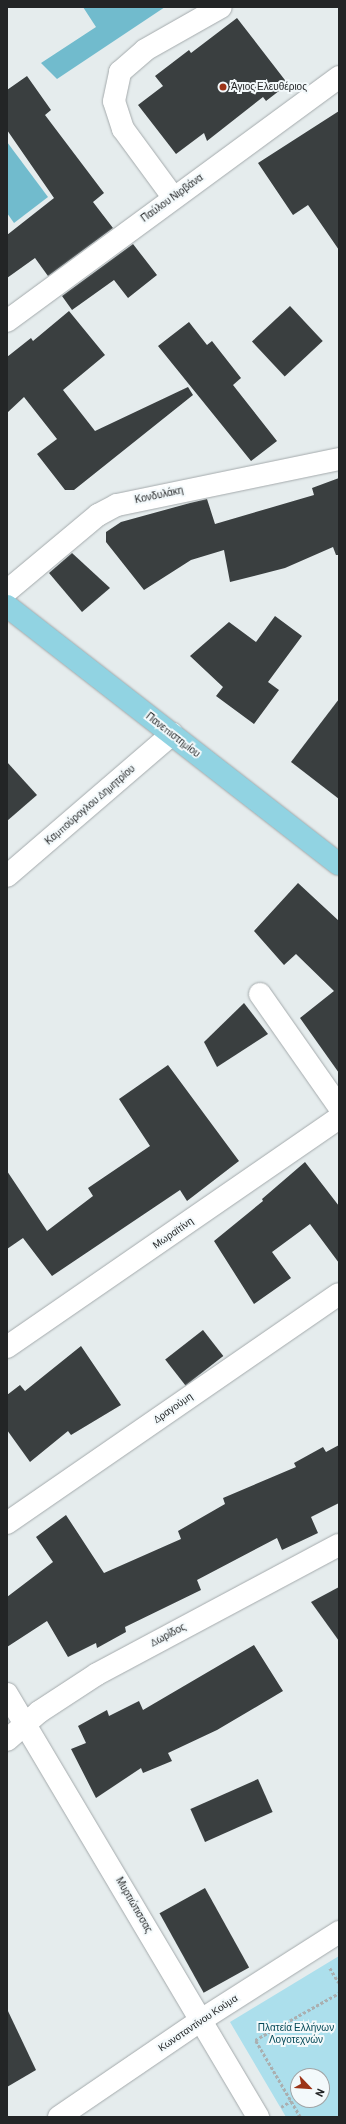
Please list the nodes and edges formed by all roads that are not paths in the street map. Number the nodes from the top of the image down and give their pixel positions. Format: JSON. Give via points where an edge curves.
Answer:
{"nodes":[{"id":1,"x":222,"y":7,"type":"edge"},
{"id":2,"x":339,"y":77,"type":"edge"},
{"id":3,"x":173,"y":197,"type":"junction"},
{"id":4,"x":7,"y":321,"type":"edge"},
{"id":5,"x":339,"y":459,"type":"edge"},
{"id":6,"x":7,"y":591,"type":"edge"},
{"id":7,"x":7,"y":606,"type":"edge"},
{"id":8,"x":172,"y":734,"type":"junction"},
{"id":9,"x":339,"y":864,"type":"edge"},
{"id":10,"x":7,"y":876,"type":"edge"},
{"id":11,"x":260,"y":994,"type":"dead end"},
{"id":12,"x":339,"y":1107,"type":"edge"},
{"id":13,"x":339,"y":1118,"type":"edge"},
{"id":14,"x":339,"y":1294,"type":"edge"},
{"id":15,"x":7,"y":1347,"type":"edge"},
{"id":16,"x":7,"y":1523,"type":"edge"},
{"id":17,"x":339,"y":1545,"type":"edge"},
{"id":18,"x":7,"y":1694,"type":"edge"},
{"id":19,"x":25,"y":1725,"type":"junction"},
{"id":20,"x":7,"y":1740,"type":"edge"},
{"id":21,"x":339,"y":1932,"type":"edge"},
{"id":22,"x":201,"y":2020,"type":"junction"},
{"id":23,"x":72,"y":2113,"type":"edge"},
{"id":24,"x":258,"y":2117,"type":"edge"}],
"edges":[{"from":1,"to":3,"type":"street","via":[[145,50],[120,72],[114,101],[123,129]]},
{"from":2,"to":3,"type":"street","name":"Παύλου Νιρβάνα"},
{"from":3,"to":4,"type":"street","name":"Παύλου Νιρβάνα"},
{"from":5,"to":6,"type":"street","name":"Κονδυλάκη","via":[[117,505],[98,515]]},
{"from":7,"to":8,"type":"main road","name":"Πανεπιστημίου"},
{"from":8,"to":9,"type":"main road","name":"Πανεπιστημίου"},
{"from":8,"to":10,"type":"street","name":"Καμπούρογλου Δημητρίου"},
{"from":11,"to":12,"type":"street"},
{"from":13,"to":15,"type":"street","name":"Μωραϊτίνη"},
{"from":14,"to":16,"type":"street","name":"Δραγούμη"},
{"from":17,"to":19,"type":"street","name":"Δωρίδος","via":[[97,1674]]},
{"from":18,"to":19,"type":"street","name":"Μυρτιώτισσας"},
{"from":19,"to":20,"type":"street","name":"Δωρίδος"},
{"from":19,"to":22,"type":"street","name":"Μυρτιώτισσας"},
{"from":21,"to":22,"type":"street","name":"Κωνσταντίνου Κούμα"},
{"from":22,"to":23,"type":"street","name":"Κωνσταντίνου Κούμα"},
{"from":22,"to":24,"type":"street","name":"Μυρτιώτισσας"}]}
